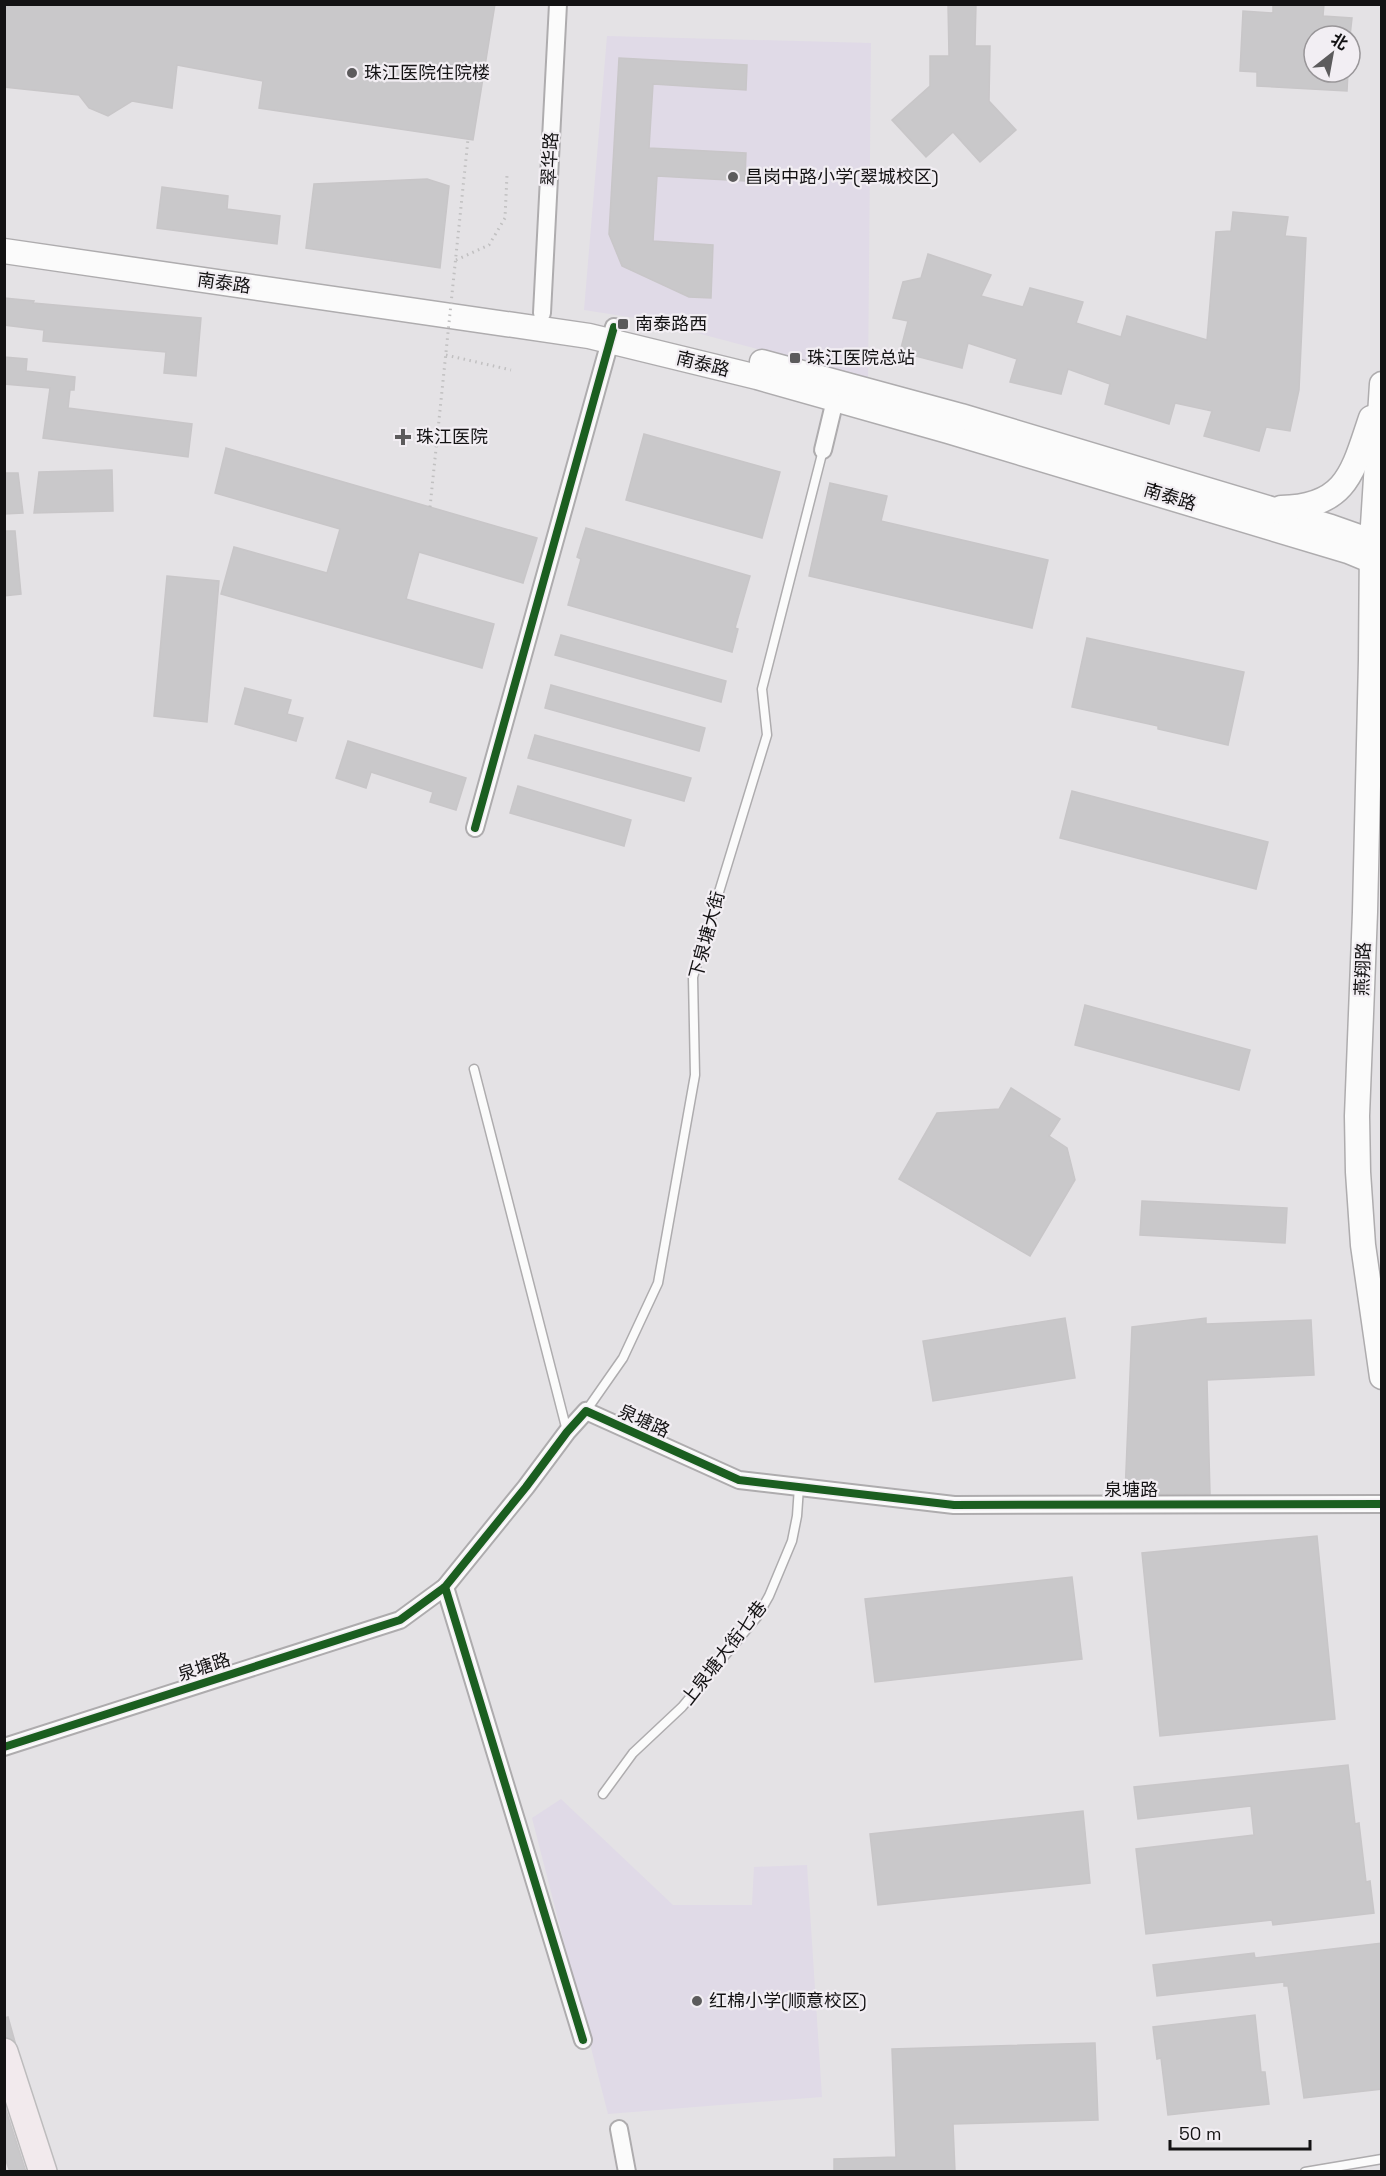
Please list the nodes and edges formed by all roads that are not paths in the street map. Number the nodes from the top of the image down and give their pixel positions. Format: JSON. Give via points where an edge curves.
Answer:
{"nodes":[{"id":1,"x":558,"y":4,"type":"edge"},
{"id":2,"x":4,"y":238,"type":"edge"},
{"id":3,"x":4,"y":251,"type":"edge"},
{"id":4,"x":542,"y":314,"type":"junction"},
{"id":5,"x":612,"y":334,"type":"junction"},
{"id":6,"x":1381,"y":386,"type":"edge"},
{"id":7,"x":835,"y":400,"type":"junction"},
{"id":8,"x":823,"y":450,"type":"joint"},
{"id":9,"x":1269,"y":508,"type":"junction"},
{"id":10,"x":1377,"y":553,"type":"edge"},
{"id":11,"x":1376,"y":661,"type":"edge"},
{"id":12,"x":475,"y":828,"type":"dead end"},
{"id":13,"x":474,"y":1069,"type":"dead end"},
{"id":14,"x":1382,"y":1377,"type":"edge"},
{"id":15,"x":586,"y":1411,"type":"junction"},
{"id":16,"x":567,"y":1432,"type":"junction"},
{"id":17,"x":799,"y":1487,"type":"junction"},
{"id":18,"x":1382,"y":1504,"type":"edge"},
{"id":19,"x":446,"y":1587,"type":"junction"},
{"id":20,"x":4,"y":1747,"type":"edge"},
{"id":21,"x":603,"y":1794,"type":"dead end"},
{"id":22,"x":583,"y":2040,"type":"dead end"},
{"id":23,"x":4,"y":2052,"type":"edge"},
{"id":24,"x":620,"y":2129,"type":"dead end"},
{"id":25,"x":1382,"y":2159,"type":"edge"},
{"id":26,"x":43,"y":2172,"type":"edge"},
{"id":27,"x":627,"y":2172,"type":"edge"},
{"id":28,"x":1305,"y":2172,"type":"edge"}],
"edges":[{"from":1,"to":4,"type":"street","name":"翠华路"},
{"from":2,"to":4,"type":"main road","name":"南泰路"},
{"from":3,"to":5,"type":"main road","name":"南泰路","via":[[509,324]]},
{"from":4,"to":5,"type":"main road","name":"南泰路"},
{"from":5,"to":7,"type":"main road","name":"南泰路"},
{"from":5,"to":9,"type":"main road","name":"南泰路","via":[[704,347],[939,410]]},
{"from":5,"to":12,"type":"street"},
{"from":6,"to":9,"type":"main road","via":[[1355,463],[1336,493],[1296,508]]},
{"from":6,"to":10,"type":"main road","name":"燕翔路"},
{"from":7,"to":8,"type":"street"},
{"from":7,"to":10,"type":"main road","name":"南泰路"},
{"from":8,"to":15,"type":"lane","name":"下泉塘大街","via":[[762,689],[766,735],[693,976],[695,1075],[658,1283],[623,1358]]},
{"from":9,"to":10,"type":"main road","name":"南泰路"},
{"from":10,"to":11,"type":"main road","name":"燕翔路"},
{"from":11,"to":14,"type":"main road","name":"燕翔路","via":[[1357,1116],[1363,1245]]},
{"from":13,"to":16,"type":"lane"},
{"from":15,"to":16,"type":"street","name":"泉塘路"},
{"from":15,"to":17,"type":"street","name":"泉塘路","via":[[739,1480]]},
{"from":16,"to":19,"type":"street","name":"泉塘路"},
{"from":17,"to":18,"type":"street","name":"泉塘路","via":[[954,1505]]},
{"from":17,"to":21,"type":"lane","name":"上泉塘大街七巷","via":[[792,1541],[757,1617],[682,1707],[633,1753]]},
{"from":19,"to":20,"type":"street","name":"泉塘路","via":[[400,1620]]},
{"from":19,"to":22,"type":"street"},
{"from":23,"to":26,"type":"main road"},
{"from":24,"to":27,"type":"street"},
{"from":25,"to":28,"type":"lane"}]}
